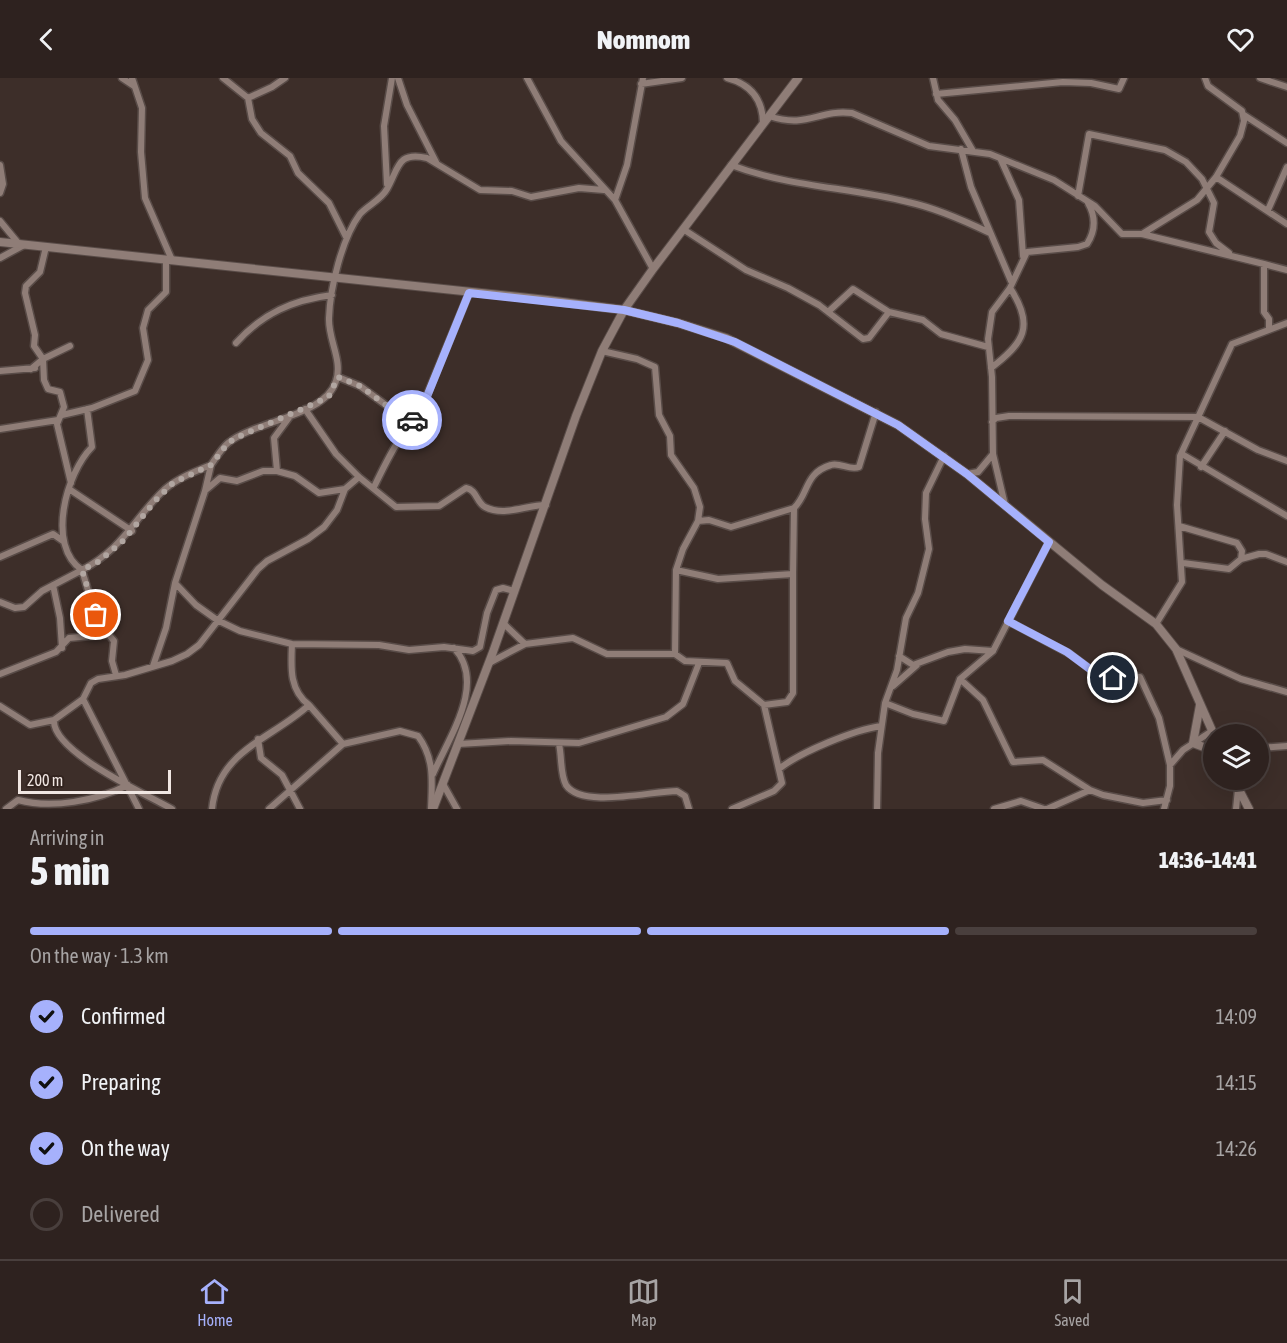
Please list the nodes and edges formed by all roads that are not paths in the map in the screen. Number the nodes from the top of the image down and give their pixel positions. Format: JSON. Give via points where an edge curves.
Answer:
{"nodes":[{"id":1,"x":122,"y":78,"type":"edge"},
{"id":2,"x":132,"y":78,"type":"edge"},
{"id":3,"x":223,"y":78,"type":"edge"},
{"id":4,"x":285,"y":78,"type":"edge"},
{"id":5,"x":392,"y":78,"type":"edge"},
{"id":6,"x":398,"y":78,"type":"edge"},
{"id":7,"x":527,"y":78,"type":"edge"},
{"id":8,"x":682,"y":78,"type":"edge"},
{"id":9,"x":727,"y":78,"type":"edge"},
{"id":10,"x":798,"y":78,"type":"edge"},
{"id":11,"x":933,"y":78,"type":"edge"},
{"id":12,"x":1124,"y":78,"type":"edge"},
{"id":13,"x":1205,"y":78,"type":"edge"},
{"id":14,"x":1260,"y":78,"type":"edge"},
{"id":15,"x":642,"y":81,"type":"edge"},
{"id":16,"x":135,"y":86,"type":"junction"},
{"id":17,"x":1287,"y":87,"type":"edge"},
{"id":18,"x":936,"y":94,"type":"junction"},
{"id":19,"x":248,"y":98,"type":"junction"},
{"id":20,"x":1244,"y":116,"type":"junction"},
{"id":21,"x":766,"y":120,"type":"junction"},
{"id":22,"x":1287,"y":142,"type":"edge"},
{"id":23,"x":961,"y":149,"type":"junction"},
{"id":24,"x":973,"y":151,"type":"junction"},
{"id":25,"x":1001,"y":159,"type":"junction"},
{"id":26,"x":437,"y":163,"type":"junction"},
{"id":27,"x":0,"y":165,"type":"edge"},
{"id":28,"x":731,"y":165,"type":"junction"},
{"id":29,"x":1287,"y":166,"type":"edge"},
{"id":30,"x":1216,"y":177,"type":"junction"},
{"id":31,"x":388,"y":188,"type":"junction"},
{"id":32,"x":1206,"y":189,"type":"junction"},
{"id":33,"x":604,"y":190,"type":"junction"},
{"id":34,"x":0,"y":193,"type":"edge"},
{"id":35,"x":1078,"y":196,"type":"junction"},
{"id":36,"x":615,"y":200,"type":"junction"},
{"id":37,"x":1088,"y":202,"type":"junction"},
{"id":38,"x":1268,"y":210,"type":"junction"},
{"id":39,"x":0,"y":222,"type":"edge"},
{"id":40,"x":1287,"y":224,"type":"edge"},
{"id":41,"x":683,"y":229,"type":"junction"},
{"id":42,"x":990,"y":232,"type":"junction"},
{"id":43,"x":1142,"y":234,"type":"junction"},
{"id":44,"x":346,"y":237,"type":"junction"},
{"id":45,"x":0,"y":242,"type":"edge"},
{"id":46,"x":22,"y":245,"type":"junction"},
{"id":47,"x":46,"y":247,"type":"junction"},
{"id":48,"x":1232,"y":255,"type":"junction"},
{"id":49,"x":1023,"y":257,"type":"junction"},
{"id":50,"x":0,"y":258,"type":"edge"},
{"id":51,"x":169,"y":260,"type":"junction"},
{"id":52,"x":1264,"y":264,"type":"junction"},
{"id":53,"x":653,"y":269,"type":"junction"},
{"id":54,"x":1287,"y":270,"type":"edge"},
{"id":55,"x":336,"y":278,"type":"junction"},
{"id":56,"x":1010,"y":285,"type":"junction"},
{"id":57,"x":469,"y":293,"type":"junction"},
{"id":58,"x":332,"y":295,"type":"junction"},
{"id":59,"x":624,"y":310,"type":"junction"},
{"id":60,"x":828,"y":312,"type":"junction"},
{"id":61,"x":889,"y":312,"type":"junction"},
{"id":62,"x":1287,"y":323,"type":"edge"},
{"id":63,"x":1269,"y":329,"type":"junction"},
{"id":64,"x":236,"y":343,"type":"dead end"},
{"id":65,"x":70,"y":346,"type":"dead end"},
{"id":66,"x":988,"y":347,"type":"junction"},
{"id":67,"x":602,"y":351,"type":"junction"},
{"id":68,"x":44,"y":363,"type":"junction"},
{"id":69,"x":991,"y":368,"type":"junction"},
{"id":70,"x":0,"y":371,"type":"edge"},
{"id":71,"x":338,"y":377,"type":"junction"},
{"id":72,"x":87,"y":409,"type":"junction"},
{"id":73,"x":305,"y":409,"type":"junction"},
{"id":74,"x":876,"y":412,"type":"junction"},
{"id":75,"x":292,"y":414,"type":"junction"},
{"id":76,"x":1198,"y":417,"type":"junction"},
{"id":77,"x":60,"y":418,"type":"junction"},
{"id":78,"x":409,"y":422,"type":"junction"},
{"id":79,"x":993,"y":422,"type":"junction"},
{"id":80,"x":0,"y":429,"type":"edge"},
{"id":81,"x":1224,"y":431,"type":"junction"},
{"id":82,"x":993,"y":454,"type":"junction"},
{"id":83,"x":1182,"y":454,"type":"junction"},
{"id":84,"x":944,"y":456,"type":"junction"},
{"id":85,"x":1287,"y":461,"type":"edge"},
{"id":86,"x":1192,"y":462,"type":"junction"},
{"id":87,"x":211,"y":465,"type":"junction"},
{"id":88,"x":1179,"y":466,"type":"junction"},
{"id":89,"x":1201,"y":467,"type":"junction"},
{"id":90,"x":277,"y":471,"type":"junction"},
{"id":91,"x":967,"y":474,"type":"junction"},
{"id":92,"x":359,"y":477,"type":"junction"},
{"id":93,"x":70,"y":486,"type":"junction"},
{"id":94,"x":374,"y":487,"type":"junction"},
{"id":95,"x":345,"y":489,"type":"junction"},
{"id":96,"x":205,"y":491,"type":"junction"},
{"id":97,"x":546,"y":505,"type":"junction"},
{"id":98,"x":1005,"y":507,"type":"junction"},
{"id":99,"x":794,"y":508,"type":"junction"},
{"id":100,"x":1287,"y":516,"type":"edge"},
{"id":101,"x":698,"y":521,"type":"junction"},
{"id":102,"x":1179,"y":526,"type":"junction"},
{"id":103,"x":132,"y":531,"type":"junction"},
{"id":104,"x":63,"y":542,"type":"junction"},
{"id":105,"x":1049,"y":542,"type":"junction"},
{"id":106,"x":0,"y":557,"type":"edge"},
{"id":107,"x":1241,"y":559,"type":"junction"},
{"id":108,"x":1287,"y":562,"type":"edge"},
{"id":109,"x":1183,"y":563,"type":"junction"},
{"id":110,"x":82,"y":570,"type":"junction"},
{"id":111,"x":676,"y":570,"type":"junction"},
{"id":112,"x":793,"y":574,"type":"junction"},
{"id":113,"x":175,"y":583,"type":"junction"},
{"id":114,"x":53,"y":585,"type":"junction"},
{"id":115,"x":514,"y":591,"type":"junction"},
{"id":116,"x":0,"y":602,"type":"edge"},
{"id":117,"x":217,"y":620,"type":"junction"},
{"id":118,"x":1008,"y":621,"type":"junction"},
{"id":119,"x":503,"y":623,"type":"junction"},
{"id":120,"x":1156,"y":624,"type":"junction"},
{"id":121,"x":101,"y":634,"type":"junction"},
{"id":122,"x":292,"y":644,"type":"junction"},
{"id":123,"x":525,"y":644,"type":"junction"},
{"id":124,"x":62,"y":648,"type":"junction"},
{"id":125,"x":454,"y":648,"type":"junction"},
{"id":126,"x":1176,"y":649,"type":"junction"},
{"id":127,"x":993,"y":651,"type":"junction"},
{"id":128,"x":675,"y":654,"type":"junction"},
{"id":129,"x":899,"y":656,"type":"junction"},
{"id":130,"x":489,"y":663,"type":"junction"},
{"id":131,"x":699,"y":663,"type":"junction"},
{"id":132,"x":918,"y":665,"type":"junction"},
{"id":133,"x":153,"y":666,"type":"junction"},
{"id":134,"x":0,"y":674,"type":"edge"},
{"id":135,"x":116,"y":675,"type":"junction"},
{"id":136,"x":960,"y":679,"type":"junction"},
{"id":137,"x":892,"y":686,"type":"junction"},
{"id":138,"x":1287,"y":692,"type":"edge"},
{"id":139,"x":83,"y":699,"type":"junction"},
{"id":140,"x":885,"y":703,"type":"junction"},
{"id":141,"x":1200,"y":704,"type":"junction"},
{"id":142,"x":309,"y":705,"type":"junction"},
{"id":143,"x":764,"y":705,"type":"junction"},
{"id":144,"x":0,"y":706,"type":"edge"},
{"id":145,"x":54,"y":720,"type":"junction"},
{"id":146,"x":1209,"y":724,"type":"edge"},
{"id":147,"x":881,"y":726,"type":"junction"},
{"id":148,"x":1203,"y":738,"type":"edge"},
{"id":149,"x":258,"y":739,"type":"junction"},
{"id":150,"x":1193,"y":743,"type":"junction"},
{"id":151,"x":343,"y":744,"type":"junction"},
{"id":152,"x":458,"y":744,"type":"junction"},
{"id":153,"x":559,"y":744,"type":"junction"},
{"id":154,"x":1287,"y":746,"type":"edge"},
{"id":155,"x":1203,"y":747,"type":"edge"},
{"id":156,"x":1269,"y":747,"type":"edge"},
{"id":157,"x":1170,"y":765,"type":"junction"},
{"id":158,"x":779,"y":769,"type":"junction"},
{"id":159,"x":432,"y":777,"type":"junction"},
{"id":160,"x":443,"y":784,"type":"junction"},
{"id":161,"x":128,"y":785,"type":"junction"},
{"id":162,"x":291,"y":789,"type":"junction"},
{"id":163,"x":1090,"y":790,"type":"junction"},
{"id":164,"x":1238,"y":790,"type":"edge"},
{"id":165,"x":1239,"y":790,"type":"edge"},
{"id":166,"x":1167,"y":800,"type":"junction"},
{"id":167,"x":1143,"y":803,"type":"junction"},
{"id":168,"x":6,"y":809,"type":"edge"},
{"id":169,"x":139,"y":809,"type":"edge"},
{"id":170,"x":172,"y":809,"type":"edge"},
{"id":171,"x":212,"y":809,"type":"edge"},
{"id":172,"x":269,"y":809,"type":"edge"},
{"id":173,"x":300,"y":809,"type":"edge"},
{"id":174,"x":432,"y":809,"type":"edge"},
{"id":175,"x":457,"y":809,"type":"edge"},
{"id":176,"x":689,"y":809,"type":"edge"},
{"id":177,"x":732,"y":809,"type":"edge"},
{"id":178,"x":877,"y":809,"type":"edge"},
{"id":179,"x":993,"y":809,"type":"edge"},
{"id":180,"x":1046,"y":809,"type":"edge"},
{"id":181,"x":1149,"y":809,"type":"edge"},
{"id":182,"x":1164,"y":809,"type":"edge"},
{"id":183,"x":1236,"y":809,"type":"edge"},
{"id":184,"x":1249,"y":809,"type":"edge"}],
"edges":[{"from":1,"to":16,"type":"street"},
{"from":2,"to":16,"type":"street"},
{"from":3,"to":19,"type":"street"},
{"from":4,"to":19,"type":"street"},
{"from":5,"to":31,"type":"street","via":[[384,126]]},
{"from":6,"to":26,"type":"street","via":[[407,105]]},
{"from":7,"to":33,"type":"street","via":[[561,141]]},
{"from":8,"to":15,"type":"street"},
{"from":9,"to":21,"type":"street","via":[[750,88]]},
{"from":10,"to":21,"type":"street"},
{"from":11,"to":18,"type":"street"},
{"from":12,"to":18,"type":"street","via":[[1119,89],[1063,82]]},
{"from":13,"to":20,"type":"street","via":[[1208,86]]},
{"from":14,"to":17,"type":"street"},
{"from":15,"to":36,"type":"street","via":[[627,165]]},
{"from":16,"to":51,"type":"street","via":[[142,108],[146,198]]},
{"from":18,"to":24,"type":"street"},
{"from":19,"to":44,"type":"street","via":[[255,127],[293,159],[298,173],[329,203]]},
{"from":20,"to":22,"type":"street"},
{"from":20,"to":30,"type":"street","via":[[1240,136]]},
{"from":21,"to":23,"type":"street","via":[[794,123],[852,112],[929,146]]},
{"from":21,"to":28,"type":"street"},
{"from":23,"to":24,"type":"street"},
{"from":23,"to":42,"type":"street","via":[[966,173]]},
{"from":24,"to":25,"type":"street"},
{"from":25,"to":35,"type":"street","via":[[1054,180]]},
{"from":25,"to":49,"type":"street","via":[[1019,200]]},
{"from":26,"to":31,"type":"street","via":[[418,156],[405,158],[395,169]]},
{"from":26,"to":33,"type":"street","via":[[480,190],[512,191],[531,198],[579,188]]},
{"from":27,"to":34,"type":"street"},
{"from":28,"to":41,"type":"street"},
{"from":28,"to":42,"type":"street","via":[[779,181],[907,201]]},
{"from":29,"to":38,"type":"street"},
{"from":30,"to":32,"type":"street"},
{"from":30,"to":38,"type":"street"},
{"from":31,"to":44,"type":"street","via":[[360,214]]},
{"from":32,"to":35,"type":"street","via":[[1197,171],[1165,150],[1092,134],[1087,136]]},
{"from":32,"to":43,"type":"street","via":[[1197,200]]},
{"from":32,"to":48,"type":"street","via":[[1215,203],[1209,232]]},
{"from":33,"to":36,"type":"street"},
{"from":35,"to":37,"type":"street"},
{"from":36,"to":53,"type":"street"},
{"from":37,"to":43,"type":"street","via":[[1120,233]]},
{"from":37,"to":49,"type":"street","via":[[1094,228],[1087,244],[1030,251]]},
{"from":38,"to":40,"type":"street"},
{"from":39,"to":46,"type":"street"},
{"from":41,"to":53,"type":"street"},
{"from":41,"to":60,"type":"street","via":[[746,270],[788,288]]},
{"from":42,"to":56,"type":"street"},
{"from":43,"to":48,"type":"street"},
{"from":44,"to":55,"type":"street"},
{"from":45,"to":46,"type":"street"},
{"from":46,"to":47,"type":"street"},
{"from":46,"to":50,"type":"street"},
{"from":47,"to":51,"type":"street"},
{"from":47,"to":68,"type":"street","via":[[42,268],[26,286],[25,293],[34,346]]},
{"from":48,"to":52,"type":"street"},
{"from":49,"to":56,"type":"street"},
{"from":51,"to":55,"type":"street"},
{"from":51,"to":72,"type":"street","via":[[166,292],[148,310],[143,328],[148,360],[135,391]]},
{"from":52,"to":54,"type":"street"},
{"from":52,"to":63,"type":"street","via":[[1264,312]]},
{"from":53,"to":59,"type":"street"},
{"from":55,"to":57,"type":"street"},
{"from":55,"to":58,"type":"street"},
{"from":56,"to":66,"type":"street","via":[[992,312]]},
{"from":56,"to":69,"type":"street","via":[[1022,315],[1023,338],[1016,349]]},
{"from":57,"to":59,"type":"street"},
{"from":57,"to":78,"type":"street","via":[[420,412]]},
{"from":58,"to":64,"type":"street","via":[[288,304]]},
{"from":58,"to":71,"type":"street","via":[[330,331],[338,358]]},
{"from":59,"to":67,"type":"street"},
{"from":59,"to":74,"type":"street","via":[[726,338]]},
{"from":60,"to":61,"type":"street","via":[[853,289]]},
{"from":60,"to":61,"type":"street","via":[[866,339]]},
{"from":61,"to":66,"type":"street","via":[[923,320],[941,334]]},
{"from":62,"to":63,"type":"street"},
{"from":63,"to":76,"type":"street","via":[[1229,348]]},
{"from":65,"to":68,"type":"street"},
{"from":66,"to":69,"type":"street"},
{"from":67,"to":97,"type":"street"},
{"from":67,"to":101,"type":"street","via":[[655,367],[658,415],[670,436],[671,455],[699,500]]},
{"from":68,"to":70,"type":"street","via":[[32,369]]},
{"from":68,"to":77,"type":"street","via":[[46,386],[60,392],[64,407]]},
{"from":69,"to":79,"type":"street"},
{"from":71,"to":73,"type":"street","via":[[329,396]]},
{"from":71,"to":78,"type":"street","via":[[360,386]]},
{"from":72,"to":77,"type":"street"},
{"from":72,"to":93,"type":"street","via":[[92,447],[81,457]]},
{"from":73,"to":75,"type":"street"},
{"from":73,"to":92,"type":"street","via":[[336,454]]},
{"from":74,"to":84,"type":"street"},
{"from":74,"to":99,"type":"street","via":[[859,467],[834,464],[820,471],[807,483]]},
{"from":75,"to":87,"type":"street","via":[[228,443]]},
{"from":75,"to":90,"type":"street","via":[[274,438]]},
{"from":76,"to":79,"type":"street","via":[[1009,416]]},
{"from":76,"to":81,"type":"street"},
{"from":76,"to":83,"type":"street"},
{"from":77,"to":80,"type":"street"},
{"from":77,"to":93,"type":"street"},
{"from":78,"to":94,"type":"street"},
{"from":79,"to":82,"type":"street"},
{"from":81,"to":85,"type":"street"},
{"from":81,"to":89,"type":"street"},
{"from":82,"to":91,"type":"street","via":[[978,472]]},
{"from":82,"to":98,"type":"street"},
{"from":83,"to":86,"type":"street"},
{"from":83,"to":88,"type":"street"},
{"from":84,"to":91,"type":"street"},
{"from":84,"to":129,"type":"street","via":[[926,493],[929,549],[918,593],[906,618]]},
{"from":86,"to":88,"type":"street"},
{"from":86,"to":89,"type":"street"},
{"from":87,"to":96,"type":"street"},
{"from":87,"to":103,"type":"street","via":[[166,489]]},
{"from":88,"to":102,"type":"street"},
{"from":89,"to":100,"type":"street"},
{"from":90,"to":95,"type":"street","via":[[295,476],[320,492]]},
{"from":90,"to":96,"type":"street","via":[[263,471],[237,480],[220,478]]},
{"from":91,"to":98,"type":"street"},
{"from":92,"to":94,"type":"street"},
{"from":92,"to":95,"type":"street"},
{"from":93,"to":103,"type":"street"},
{"from":93,"to":104,"type":"street"},
{"from":94,"to":97,"type":"street","via":[[396,507],[439,506],[466,488],[473,491],[482,505],[495,510],[510,512]]},
{"from":95,"to":117,"type":"street","via":[[337,510],[324,526],[267,561]]},
{"from":96,"to":113,"type":"street"},
{"from":97,"to":115,"type":"street"},
{"from":98,"to":105,"type":"street"},
{"from":99,"to":101,"type":"street","via":[[731,528],[710,520]]},
{"from":99,"to":112,"type":"street"},
{"from":101,"to":111,"type":"street"},
{"from":102,"to":107,"type":"street","via":[[1238,543]]},
{"from":102,"to":109,"type":"street"},
{"from":103,"to":110,"type":"street","via":[[98,562]]},
{"from":104,"to":106,"type":"street","via":[[53,534]]},
{"from":104,"to":110,"type":"street","via":[[69,559]]},
{"from":105,"to":118,"type":"street"},
{"from":105,"to":120,"type":"street"},
{"from":107,"to":108,"type":"street","via":[[1266,554]]},
{"from":107,"to":109,"type":"street","via":[[1229,569]]},
{"from":109,"to":120,"type":"street","via":[[1181,584]]},
{"from":110,"to":114,"type":"street"},
{"from":110,"to":121,"type":"street"},
{"from":111,"to":112,"type":"street","via":[[718,579]]},
{"from":111,"to":128,"type":"street"},
{"from":112,"to":143,"type":"street","via":[[794,693],[787,702]]},
{"from":113,"to":117,"type":"street"},
{"from":113,"to":133,"type":"street"},
{"from":114,"to":116,"type":"street","via":[[24,607]]},
{"from":114,"to":124,"type":"street"},
{"from":115,"to":119,"type":"street"},
{"from":115,"to":125,"type":"street","via":[[496,590],[478,649]]},
{"from":117,"to":122,"type":"street","via":[[240,631]]},
{"from":117,"to":133,"type":"street","via":[[194,650]]},
{"from":118,"to":127,"type":"street"},
{"from":118,"to":157,"type":"street","via":[[1067,652],[1098,675],[1140,677],[1159,718]]},
{"from":119,"to":123,"type":"street"},
{"from":119,"to":130,"type":"street"},
{"from":120,"to":126,"type":"street"},
{"from":121,"to":124,"type":"street","via":[[69,638]]},
{"from":121,"to":135,"type":"street","via":[[109,634],[114,640],[112,661]]},
{"from":122,"to":125,"type":"street","via":[[380,645],[409,650]]},
{"from":122,"to":142,"type":"street","via":[[295,689]]},
{"from":123,"to":128,"type":"street","via":[[573,638],[607,654]]},
{"from":123,"to":130,"type":"street"},
{"from":124,"to":134,"type":"street"},
{"from":125,"to":159,"type":"street","via":[[467,667],[467,688]]},
{"from":126,"to":138,"type":"street","via":[[1241,679]]},
{"from":126,"to":141,"type":"street"},
{"from":127,"to":132,"type":"street","via":[[964,649]]},
{"from":127,"to":136,"type":"street"},
{"from":128,"to":131,"type":"street","via":[[680,660]]},
{"from":129,"to":132,"type":"street"},
{"from":129,"to":137,"type":"street"},
{"from":130,"to":152,"type":"street"},
{"from":131,"to":143,"type":"street","via":[[727,663],[735,681]]},
{"from":131,"to":153,"type":"street","via":[[682,704],[674,712],[579,743]]},
{"from":132,"to":137,"type":"street"},
{"from":133,"to":135,"type":"street"},
{"from":135,"to":139,"type":"street","via":[[91,683]]},
{"from":136,"to":140,"type":"street","via":[[944,721]]},
{"from":136,"to":163,"type":"street","via":[[983,700],[1013,762],[1043,760]]},
{"from":137,"to":140,"type":"street"},
{"from":139,"to":145,"type":"street"},
{"from":139,"to":161,"type":"street"},
{"from":140,"to":147,"type":"street"},
{"from":141,"to":146,"type":"street"},
{"from":141,"to":150,"type":"street"},
{"from":142,"to":149,"type":"street","via":[[295,718]]},
{"from":142,"to":151,"type":"street"},
{"from":143,"to":158,"type":"street"},
{"from":144,"to":145,"type":"street","via":[[30,724]]},
{"from":145,"to":161,"type":"street","via":[[64,743]]},
{"from":147,"to":158,"type":"street","via":[[858,729],[796,756]]},
{"from":147,"to":178,"type":"street"},
{"from":148,"to":150,"type":"street"},
{"from":149,"to":162,"type":"street","via":[[261,758],[277,770]]},
{"from":149,"to":171,"type":"street","via":[[232,761],[221,777]]},
{"from":150,"to":155,"type":"street"},
{"from":150,"to":157,"type":"street"},
{"from":151,"to":159,"type":"street","via":[[400,731],[418,736],[429,752]]},
{"from":151,"to":162,"type":"street"},
{"from":152,"to":153,"type":"street"},
{"from":152,"to":160,"type":"street"},
{"from":153,"to":176,"type":"street","via":[[565,782],[570,790],[602,802],[677,791],[686,796]]},
{"from":154,"to":156,"type":"street"},
{"from":157,"to":166,"type":"street"},
{"from":158,"to":177,"type":"street","via":[[780,787]]},
{"from":159,"to":174,"type":"street"},
{"from":160,"to":174,"type":"street"},
{"from":160,"to":175,"type":"street"},
{"from":161,"to":168,"type":"street","via":[[102,798],[69,805],[36,807],[18,800]]},
{"from":161,"to":169,"type":"street"},
{"from":161,"to":170,"type":"street"},
{"from":162,"to":172,"type":"street"},
{"from":162,"to":173,"type":"street"},
{"from":163,"to":167,"type":"street"},
{"from":163,"to":180,"type":"street"},
{"from":164,"to":183,"type":"street"},
{"from":165,"to":184,"type":"street"},
{"from":166,"to":167,"type":"street"},
{"from":166,"to":182,"type":"street"},
{"from":167,"to":181,"type":"street"},
{"from":179,"to":180,"type":"street","via":[[1021,801]]}]}
